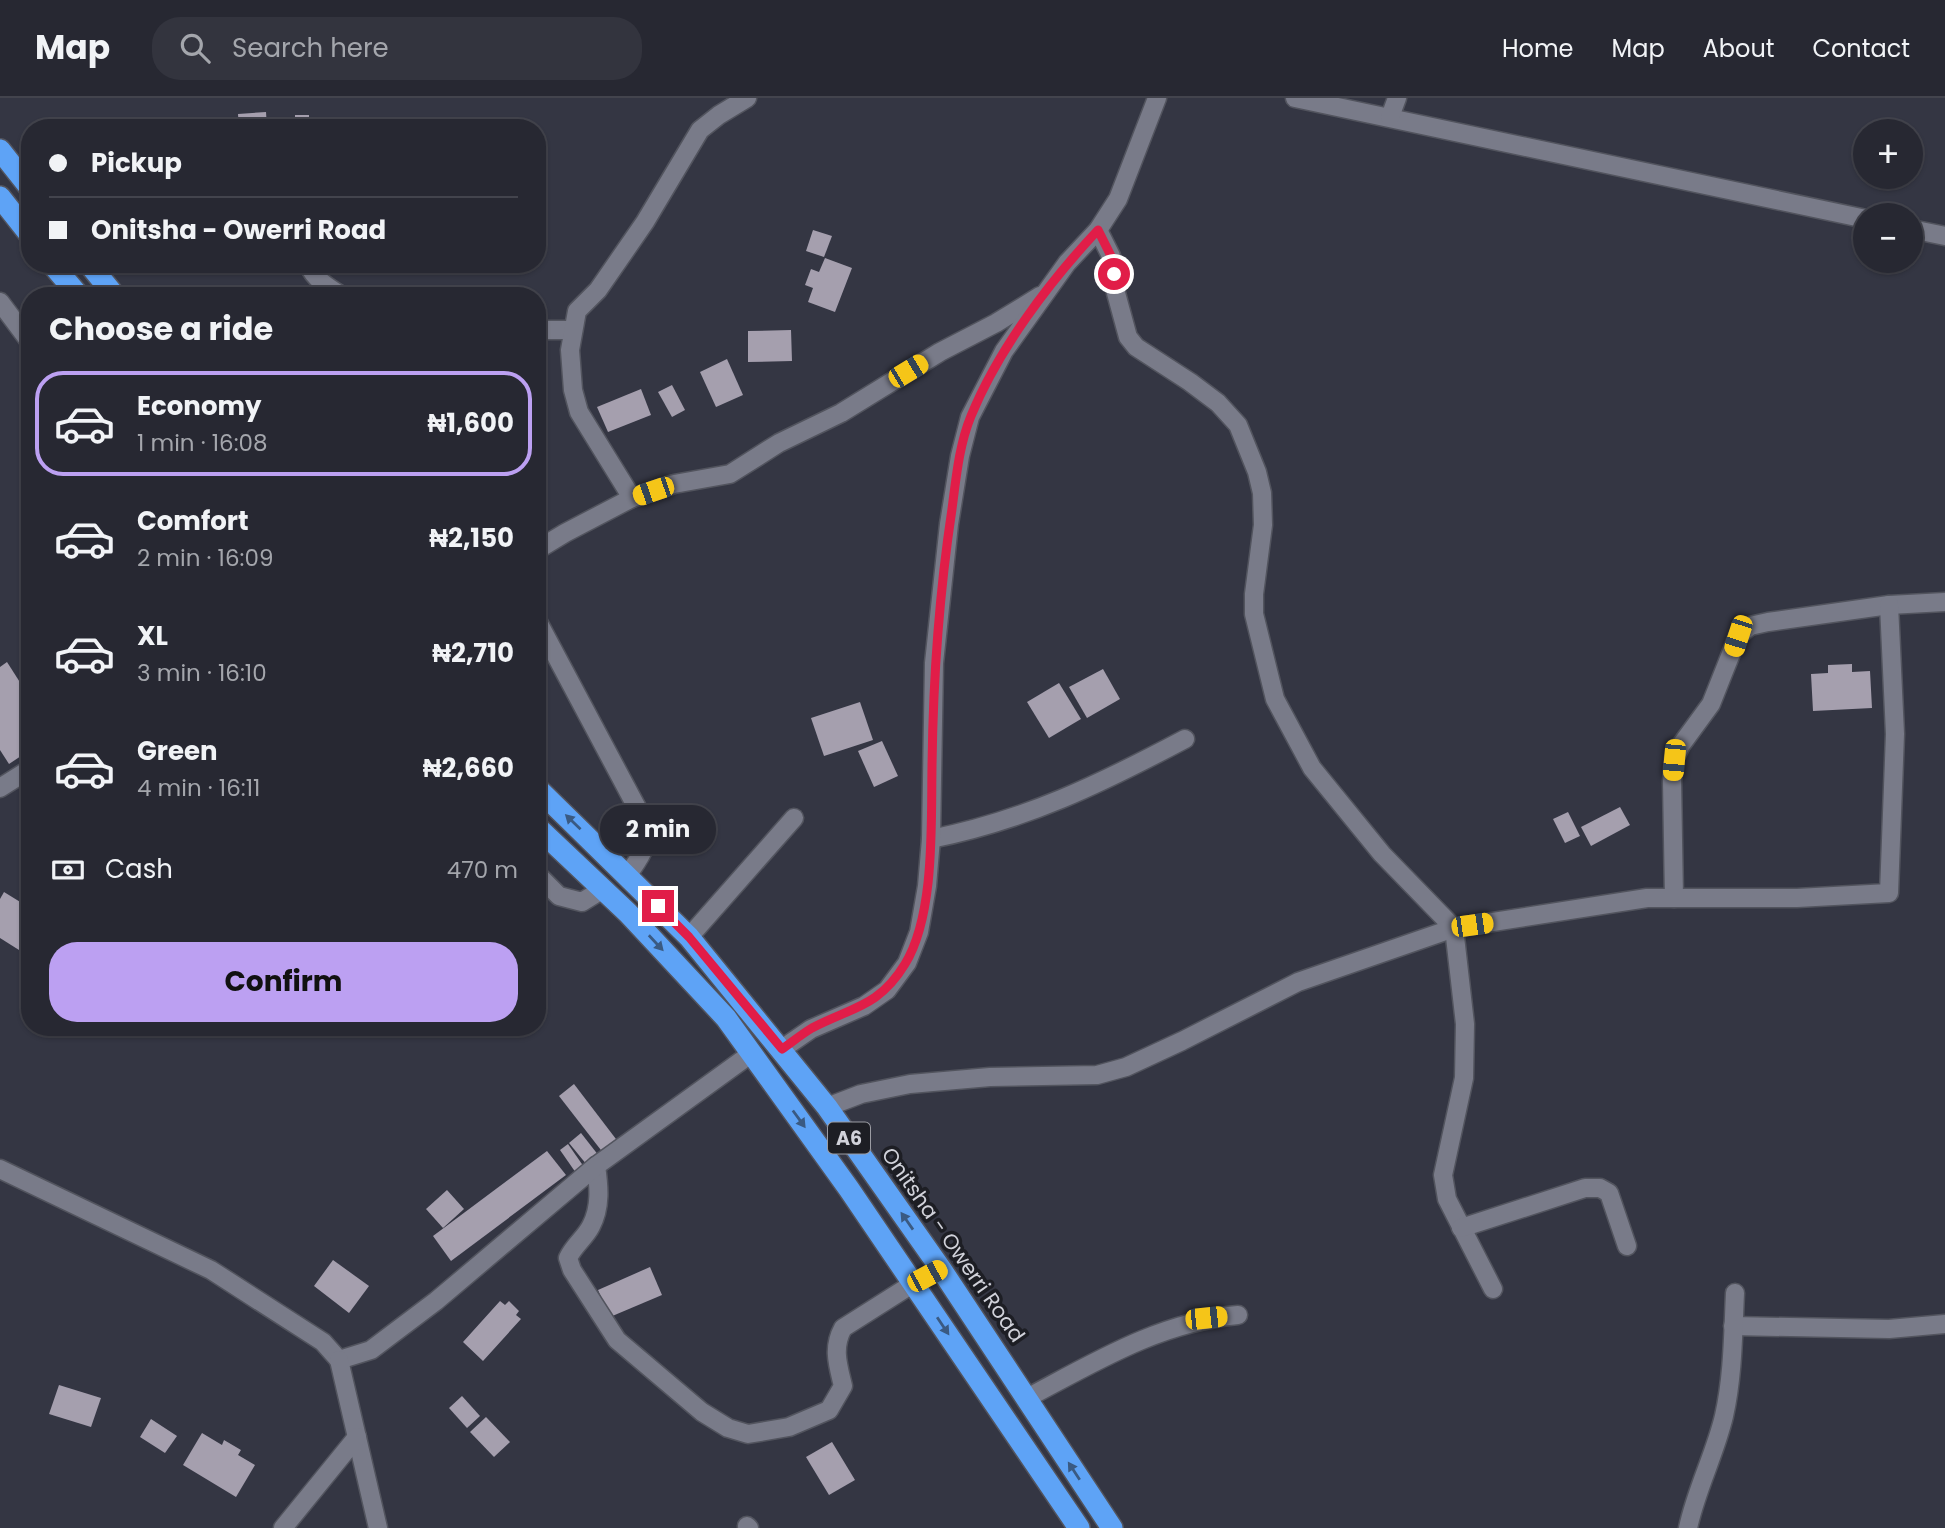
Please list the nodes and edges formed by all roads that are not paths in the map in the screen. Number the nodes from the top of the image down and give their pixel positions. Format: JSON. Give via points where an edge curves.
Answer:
{"nodes":[{"id":1,"x":747,"y":98,"type":"edge"},
{"id":2,"x":1157,"y":98,"type":"edge"},
{"id":3,"x":1295,"y":98,"type":"edge"},
{"id":4,"x":1397,"y":98,"type":"edge"},
{"id":5,"x":1390,"y":117,"type":"junction"},
{"id":6,"x":0,"y":150,"type":"edge"},
{"id":7,"x":21,"y":177,"type":"edge"},
{"id":8,"x":0,"y":197,"type":"edge"},
{"id":9,"x":1853,"y":216,"type":"edge"},
{"id":10,"x":21,"y":224,"type":"edge"},
{"id":11,"x":1098,"y":230,"type":"junction"},
{"id":12,"x":1923,"y":231,"type":"edge"},
{"id":13,"x":1945,"y":236,"type":"edge"},
{"id":14,"x":60,"y":273,"type":"edge"},
{"id":15,"x":96,"y":273,"type":"edge"},
{"id":16,"x":313,"y":273,"type":"edge"},
{"id":17,"x":71,"y":287,"type":"edge"},
{"id":18,"x":108,"y":287,"type":"edge"},
{"id":19,"x":328,"y":287,"type":"edge"},
{"id":20,"x":1046,"y":292,"type":"junction"},
{"id":21,"x":0,"y":302,"type":"edge"},
{"id":22,"x":21,"y":330,"type":"edge"},
{"id":23,"x":546,"y":330,"type":"edge"},
{"id":24,"x":572,"y":330,"type":"junction"},
{"id":25,"x":632,"y":498,"type":"junction"},
{"id":26,"x":546,"y":545,"type":"edge"},
{"id":27,"x":1945,"y":602,"type":"edge"},
{"id":28,"x":1889,"y":605,"type":"junction"},
{"id":29,"x":546,"y":637,"type":"edge"},
{"id":30,"x":1185,"y":739,"type":"dead end"},
{"id":31,"x":21,"y":775,"type":"edge"},
{"id":32,"x":0,"y":788,"type":"edge"},
{"id":33,"x":546,"y":797,"type":"edge"},
{"id":34,"x":794,"y":818,"type":"dead end"},
{"id":35,"x":546,"y":835,"type":"edge"},
{"id":36,"x":931,"y":839,"type":"junction"},
{"id":37,"x":628,"y":876,"type":"junction"},
{"id":38,"x":546,"y":883,"type":"edge"},
{"id":39,"x":603,"y":889,"type":"junction"},
{"id":40,"x":1674,"y":898,"type":"junction"},
{"id":41,"x":1454,"y":928,"type":"junction"},
{"id":42,"x":689,"y":937,"type":"junction"},
{"id":43,"x":782,"y":1049,"type":"junction"},
{"id":44,"x":752,"y":1053,"type":"junction"},
{"id":45,"x":827,"y":1107,"type":"junction"},
{"id":46,"x":596,"y":1166,"type":"junction"},
{"id":47,"x":0,"y":1169,"type":"edge"},
{"id":48,"x":1461,"y":1228,"type":"junction"},
{"id":49,"x":1627,"y":1246,"type":"dead end"},
{"id":50,"x":941,"y":1269,"type":"junction"},
{"id":51,"x":914,"y":1283,"type":"junction"},
{"id":52,"x":1493,"y":1289,"type":"dead end"},
{"id":53,"x":1735,"y":1293,"type":"dead end"},
{"id":54,"x":1238,"y":1315,"type":"dead end"},
{"id":55,"x":1945,"y":1324,"type":"edge"},
{"id":56,"x":1733,"y":1326,"type":"junction"},
{"id":57,"x":339,"y":1360,"type":"junction"},
{"id":58,"x":1027,"y":1398,"type":"junction"},
{"id":59,"x":357,"y":1437,"type":"junction"},
{"id":60,"x":283,"y":1528,"type":"edge"},
{"id":61,"x":379,"y":1528,"type":"edge"},
{"id":62,"x":1079,"y":1528,"type":"edge"},
{"id":63,"x":1112,"y":1528,"type":"edge"},
{"id":64,"x":1688,"y":1528,"type":"edge"}],
"edges":[{"from":1,"to":24,"type":"street","via":[[700,130],[645,222],[598,290],[577,311]]},
{"from":2,"to":11,"type":"street","via":[[1130,173]]},
{"from":3,"to":5,"type":"street"},
{"from":4,"to":5,"type":"street"},
{"from":5,"to":9,"type":"street"},
{"from":6,"to":7,"type":"highway"},
{"from":8,"to":10,"type":"highway"},
{"from":11,"to":20,"type":"street"},
{"from":11,"to":41,"type":"street","via":[[1111,256],[1128,337],[1218,403],[1238,425],[1257,472],[1263,525],[1254,614],[1275,699],[1312,768],[1382,854]]},
{"from":12,"to":13,"type":"street"},
{"from":14,"to":17,"type":"highway"},
{"from":15,"to":18,"type":"highway"},
{"from":16,"to":19,"type":"street"},
{"from":20,"to":25,"type":"street","via":[[730,474],[674,484]]},
{"from":20,"to":36,"type":"street","via":[[1004,351],[970,417],[960,456],[934,663]]},
{"from":21,"to":22,"type":"street"},
{"from":23,"to":24,"type":"street"},
{"from":24,"to":25,"type":"street","via":[[572,377],[579,412]]},
{"from":25,"to":26,"type":"street"},
{"from":27,"to":28,"type":"street"},
{"from":28,"to":40,"type":"street","via":[[1750,625],[1738,636],[1712,704],[1674,760]]},
{"from":28,"to":40,"type":"street","via":[[1895,734],[1889,893]]},
{"from":29,"to":37,"type":"street","via":[[644,821],[645,850]]},
{"from":30,"to":36,"type":"street","via":[[1028,814]]},
{"from":31,"to":32,"type":"street"},
{"from":37,"to":33,"type":"highway","name":"Onitsha - Owerri Road","number":"A6","one_way":true},
{"from":34,"to":42,"type":"street"},
{"from":35,"to":39,"type":"highway","number":"A6"},
{"from":36,"to":43,"type":"street","via":[[919,932],[907,962],[887,990]]},
{"from":37,"to":42,"type":"highway","name":"Onitsha - Owerri Road","number":"A6"},
{"from":38,"to":39,"type":"street","via":[[559,896],[582,902]]},
{"from":39,"to":44,"type":"highway","number":"A6","one_way":true,"via":[[726,1018]]},
{"from":40,"to":41,"type":"street","via":[[1647,898]]},
{"from":41,"to":45,"type":"street","via":[[1298,982],[1126,1067],[1097,1075],[910,1084]]},
{"from":41,"to":48,"type":"street","via":[[1465,1024],[1464,1078],[1443,1175],[1447,1199]]},
{"from":42,"to":43,"type":"highway","name":"Onitsha - Owerri Road","number":"A6"},
{"from":43,"to":45,"type":"highway","name":"Onitsha - Owerri Road","number":"A6"},
{"from":44,"to":46,"type":"street"},
{"from":44,"to":51,"type":"highway","number":"A6","one_way":true},
{"from":50,"to":45,"type":"highway","name":"Onitsha - Owerri Road","number":"A6","one_way":true},
{"from":46,"to":51,"type":"street","via":[[600,1195],[591,1226],[568,1258],[572,1270],[617,1340],[702,1412],[728,1428],[748,1434],[789,1426],[829,1410],[843,1386],[836,1340],[843,1328]]},
{"from":46,"to":57,"type":"street","via":[[393,1334],[371,1350]]},
{"from":47,"to":57,"type":"street","via":[[211,1270],[323,1342]]},
{"from":48,"to":49,"type":"street","via":[[1586,1188],[1600,1188],[1609,1193]]},
{"from":48,"to":52,"type":"street"},
{"from":50,"to":51,"type":"street"},
{"from":50,"to":58,"type":"highway","name":"Onitsha - Owerri Road","number":"A6"},
{"from":51,"to":62,"type":"highway","number":"A6","one_way":true},
{"from":53,"to":56,"type":"street"},
{"from":54,"to":58,"type":"street","via":[[1168,1329]]},
{"from":55,"to":56,"type":"street","via":[[1889,1329]]},
{"from":56,"to":64,"type":"street","via":[[1724,1416]]},
{"from":57,"to":59,"type":"street"},
{"from":63,"to":58,"type":"highway","name":"Onitsha - Owerri Road","number":"A6","one_way":true},
{"from":59,"to":60,"type":"street"},
{"from":59,"to":61,"type":"street"}]}
